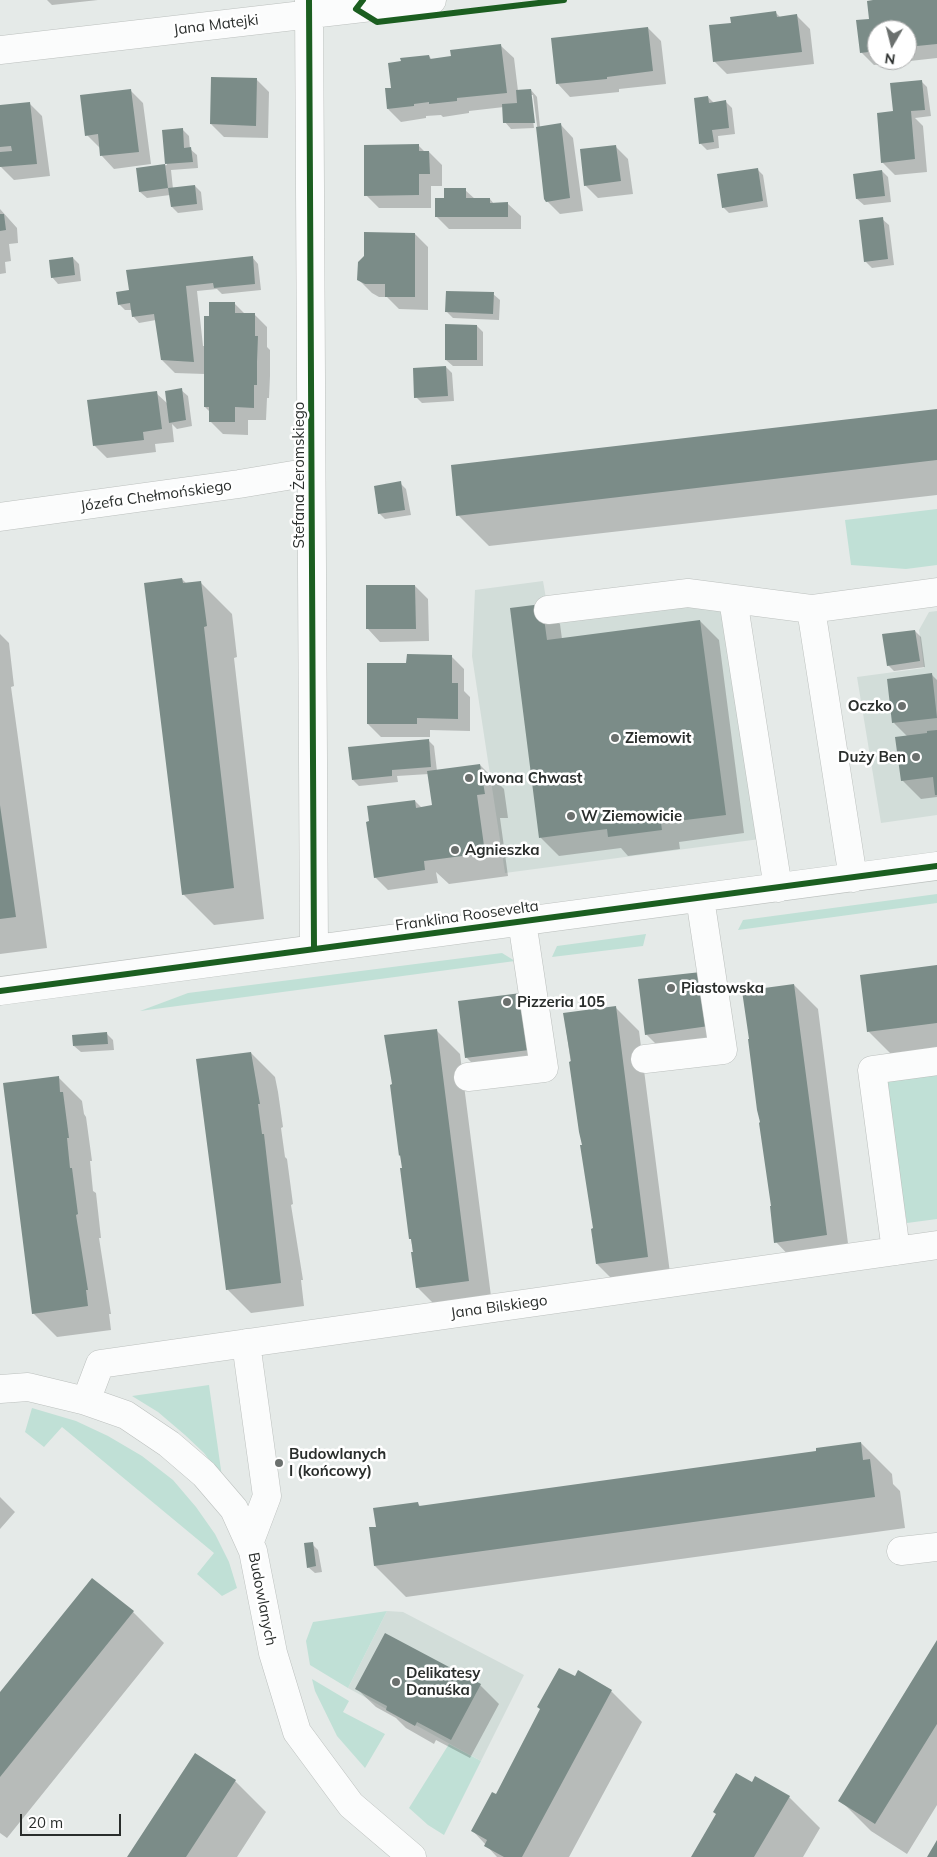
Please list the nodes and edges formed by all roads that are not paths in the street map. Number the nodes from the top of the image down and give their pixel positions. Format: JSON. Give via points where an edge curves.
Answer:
{"nodes":[{"id":1,"x":432,"y":0,"type":"edge"},
{"id":2,"x":309,"y":7,"type":"edge"},
{"id":3,"x":0,"y":50,"type":"edge"},
{"id":4,"x":311,"y":472,"type":"junction"},
{"id":5,"x":0,"y":518,"type":"edge"},
{"id":6,"x":937,"y":592,"type":"edge"},
{"id":7,"x":733,"y":599,"type":"junction"},
{"id":8,"x":810,"y":609,"type":"junction"},
{"id":9,"x":548,"y":610,"type":"dead end"},
{"id":10,"x":937,"y":866,"type":"edge"},
{"id":11,"x":853,"y":878,"type":"junction"},
{"id":12,"x":778,"y":888,"type":"junction"},
{"id":13,"x":700,"y":898,"type":"junction"},
{"id":14,"x":522,"y":921,"type":"junction"},
{"id":15,"x":314,"y":949,"type":"junction"},
{"id":16,"x":0,"y":991,"type":"edge"},
{"id":17,"x":645,"y":1059,"type":"dead end"},
{"id":18,"x":937,"y":1061,"type":"edge"},
{"id":19,"x":468,"y":1077,"type":"dead end"},
{"id":20,"x":937,"y":1245,"type":"edge"},
{"id":21,"x":896,"y":1251,"type":"junction"},
{"id":22,"x":246,"y":1343,"type":"junction"},
{"id":23,"x":0,"y":1389,"type":"edge"},
{"id":24,"x":86,"y":1401,"type":"junction"},
{"id":25,"x":250,"y":1541,"type":"junction"},
{"id":26,"x":937,"y":1547,"type":"edge"},
{"id":27,"x":901,"y":1551,"type":"dead end"},
{"id":28,"x":412,"y":1857,"type":"edge"}],
"edges":[{"from":1,"to":2,"type":"street","name":"Jana Matejki"},
{"from":2,"to":3,"type":"street","name":"Jana Matejki"},
{"from":2,"to":4,"type":"street","name":"Stefana Żeromskiego"},
{"from":4,"to":5,"type":"street","name":"Józefa Chełmońskiego"},
{"from":4,"to":15,"type":"street","name":"Stefana Żeromskiego"},
{"from":6,"to":8,"type":"street"},
{"from":7,"to":8,"type":"street"},
{"from":7,"to":9,"type":"street","via":[[688,593]]},
{"from":7,"to":12,"type":"street"},
{"from":8,"to":11,"type":"street"},
{"from":10,"to":11,"type":"street","name":"Franklina Roosevelta"},
{"from":11,"to":12,"type":"street","name":"Franklina Roosevelta"},
{"from":12,"to":13,"type":"street","name":"Franklina Roosevelta"},
{"from":13,"to":14,"type":"street","name":"Franklina Roosevelta"},
{"from":13,"to":17,"type":"street","via":[[723,1050]]},
{"from":14,"to":15,"type":"street","name":"Franklina Roosevelta"},
{"from":14,"to":19,"type":"street","via":[[544,1068]]},
{"from":15,"to":16,"type":"street","name":"Franklina Roosevelta"},
{"from":18,"to":21,"type":"street","via":[[872,1070]]},
{"from":20,"to":21,"type":"street","name":"Jana Bilskiego"},
{"from":21,"to":22,"type":"street","name":"Jana Bilskiego"},
{"from":22,"to":24,"type":"street","name":"Jana Bilskiego","via":[[100,1364]]},
{"from":22,"to":25,"type":"street","via":[[267,1496]]},
{"from":23,"to":24,"type":"street","name":"Budowlanych","via":[[28,1387]]},
{"from":24,"to":25,"type":"street","name":"Budowlanych","via":[[126,1415],[204,1474],[234,1509]]},
{"from":25,"to":28,"type":"street","name":"Budowlanych","via":[[273,1653],[297,1732],[350,1805]]},
{"from":26,"to":27,"type":"street"}]}
